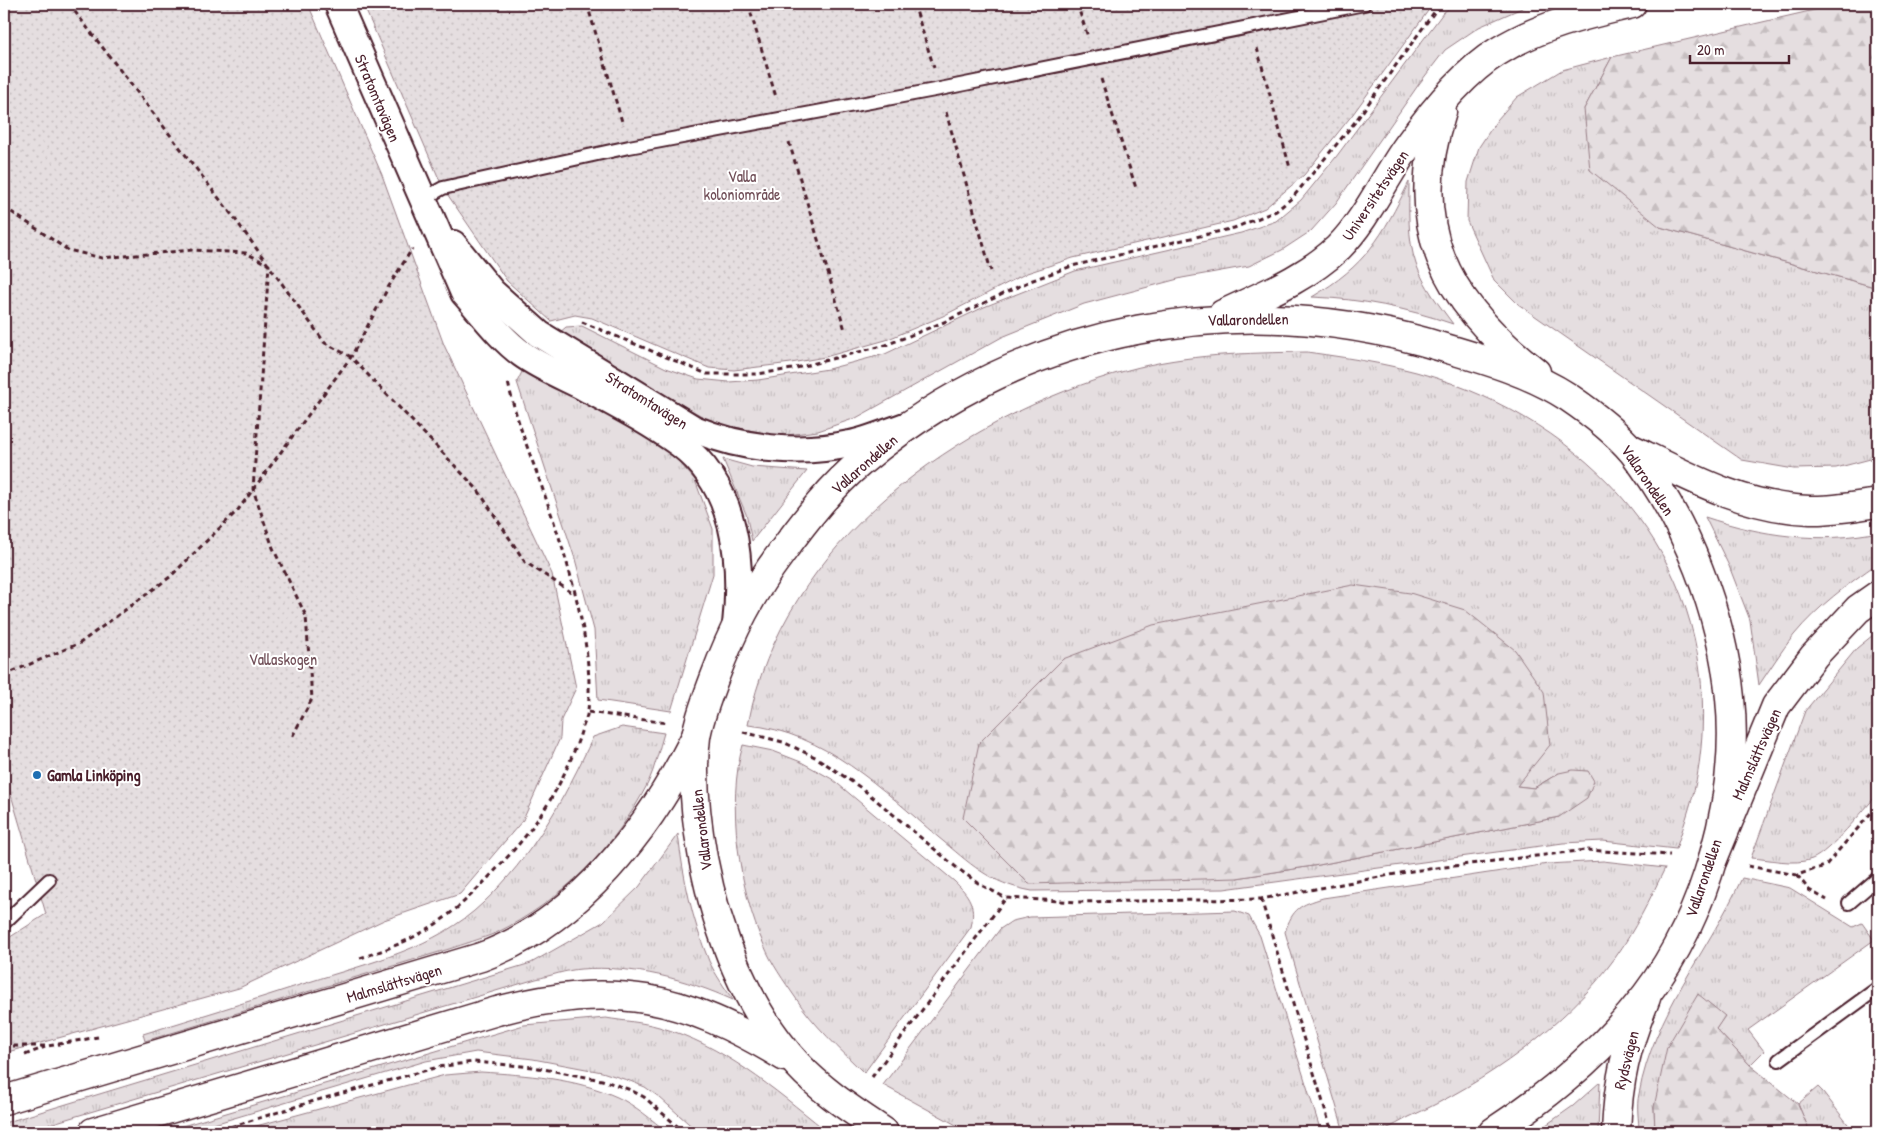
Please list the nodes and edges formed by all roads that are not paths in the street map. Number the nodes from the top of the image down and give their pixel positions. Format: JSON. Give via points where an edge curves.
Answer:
{"nodes":[{"id":1,"x":338,"y":4,"type":"edge"},
{"id":2,"x":1364,"y":4,"type":"edge"},
{"id":3,"x":1632,"y":4,"type":"edge"},
{"id":4,"x":1445,"y":101,"type":"junction"},
{"id":5,"x":427,"y":209,"type":"junction"},
{"id":6,"x":1214,"y":318,"type":"junction"},
{"id":7,"x":1567,"y":396,"type":"junction"},
{"id":8,"x":916,"y":421,"type":"junction"},
{"id":9,"x":1630,"y":448,"type":"junction"},
{"id":10,"x":1878,"y":503,"type":"edge"},
{"id":11,"x":1878,"y":596,"type":"edge"},
{"id":12,"x":736,"y":625,"type":"junction"},
{"id":13,"x":696,"y":734,"type":"junction"},
{"id":14,"x":1713,"y":859,"type":"junction"},
{"id":15,"x":1878,"y":878,"type":"edge"},
{"id":16,"x":49,"y":880,"type":"dead end"},
{"id":17,"x":1848,"y":903,"type":"road end"},
{"id":18,"x":4,"y":923,"type":"edge"},
{"id":19,"x":1878,"y":988,"type":"edge"},
{"id":20,"x":1649,"y":991,"type":"junction"},
{"id":21,"x":1779,"y":1060,"type":"dead end"},
{"id":22,"x":800,"y":1068,"type":"junction"},
{"id":23,"x":4,"y":1100,"type":"edge"},
{"id":24,"x":840,"y":1101,"type":"junction"},
{"id":25,"x":93,"y":1132,"type":"edge"},
{"id":26,"x":866,"y":1132,"type":"edge"},
{"id":27,"x":884,"y":1132,"type":"edge"},
{"id":28,"x":1493,"y":1132,"type":"edge"},
{"id":29,"x":1616,"y":1132,"type":"edge"}],
"edges":[{"from":1,"to":5,"type":"street","name":"Stratomtavägen"},
{"from":2,"to":5,"type":"lane","via":[[629,147],[443,188]]},
{"from":3,"to":4,"type":"main road","name":"Universitetsvägen","via":[[1562,22],[1496,52],[1473,70]]},
{"from":4,"to":6,"type":"main road","name":"Universitetsvägen","via":[[1406,148],[1351,233],[1336,249],[1304,274],[1276,290]]},
{"from":4,"to":7,"type":"main road","name":"Universitetsvägen","via":[[1432,148],[1429,202],[1440,260],[1460,296],[1493,335]]},
{"from":5,"to":8,"type":"street","name":"Stratomtavägen","via":[[492,292],[539,334],[694,429],[720,440],[747,446],[820,449],[852,444]]},
{"from":5,"to":12,"type":"street","name":"Stratomtavägen","via":[[464,293],[521,354],[633,414],[681,445],[701,464],[720,491],[729,512],[738,570]]},
{"from":6,"to":7,"type":"main road","name":"Vallarondellen","via":[[1306,319],[1415,338],[1524,374]]},
{"from":6,"to":8,"type":"main road","name":"Vallarondellen","via":[[1128,332],[1030,362],[976,385]]},
{"from":7,"to":9,"type":"main road","name":"Vallarondellen"},
{"from":8,"to":12,"type":"main road","name":"Vallarondellen","via":[[860,463],[819,504],[768,571]]},
{"from":9,"to":10,"type":"main road","via":[[1740,498],[1777,507],[1810,510]]},
{"from":9,"to":14,"type":"main road","name":"Vallarondellen","via":[[1656,486],[1692,555],[1718,626],[1730,698],[1731,761]]},
{"from":11,"to":14,"type":"main road","name":"Malmslättsvägen","via":[[1858,608],[1832,636],[1776,706]]},
{"from":12,"to":13,"type":"main road","name":"Vallarondellen"},
{"from":13,"to":22,"type":"main road","name":"Vallarondellen","via":[[699,831],[708,884],[725,941],[753,1002]]},
{"from":13,"to":23,"type":"main road","name":"Malmslättsvägen","via":[[672,780],[626,846],[572,902],[516,943],[481,957]]},
{"from":14,"to":20,"type":"main road","name":"Vallarondellen","via":[[1686,927]]},
{"from":15,"to":17,"type":"lane"},
{"from":16,"to":18,"type":"lane"},
{"from":19,"to":21,"type":"lane"},
{"from":20,"to":28,"type":"main road","name":"Vallarondellen","via":[[1620,1026],[1576,1069]]},
{"from":20,"to":29,"type":"main road","name":"Rydsvägen","via":[[1622,1064]]},
{"from":22,"to":24,"type":"main road","name":"Vallarondellen"},
{"from":22,"to":25,"type":"main road","via":[[729,1025],[680,1007],[629,995],[564,996],[497,1011]]},
{"from":24,"to":26,"type":"main road"},
{"from":24,"to":27,"type":"main road","name":"Vallarondellen"}]}
